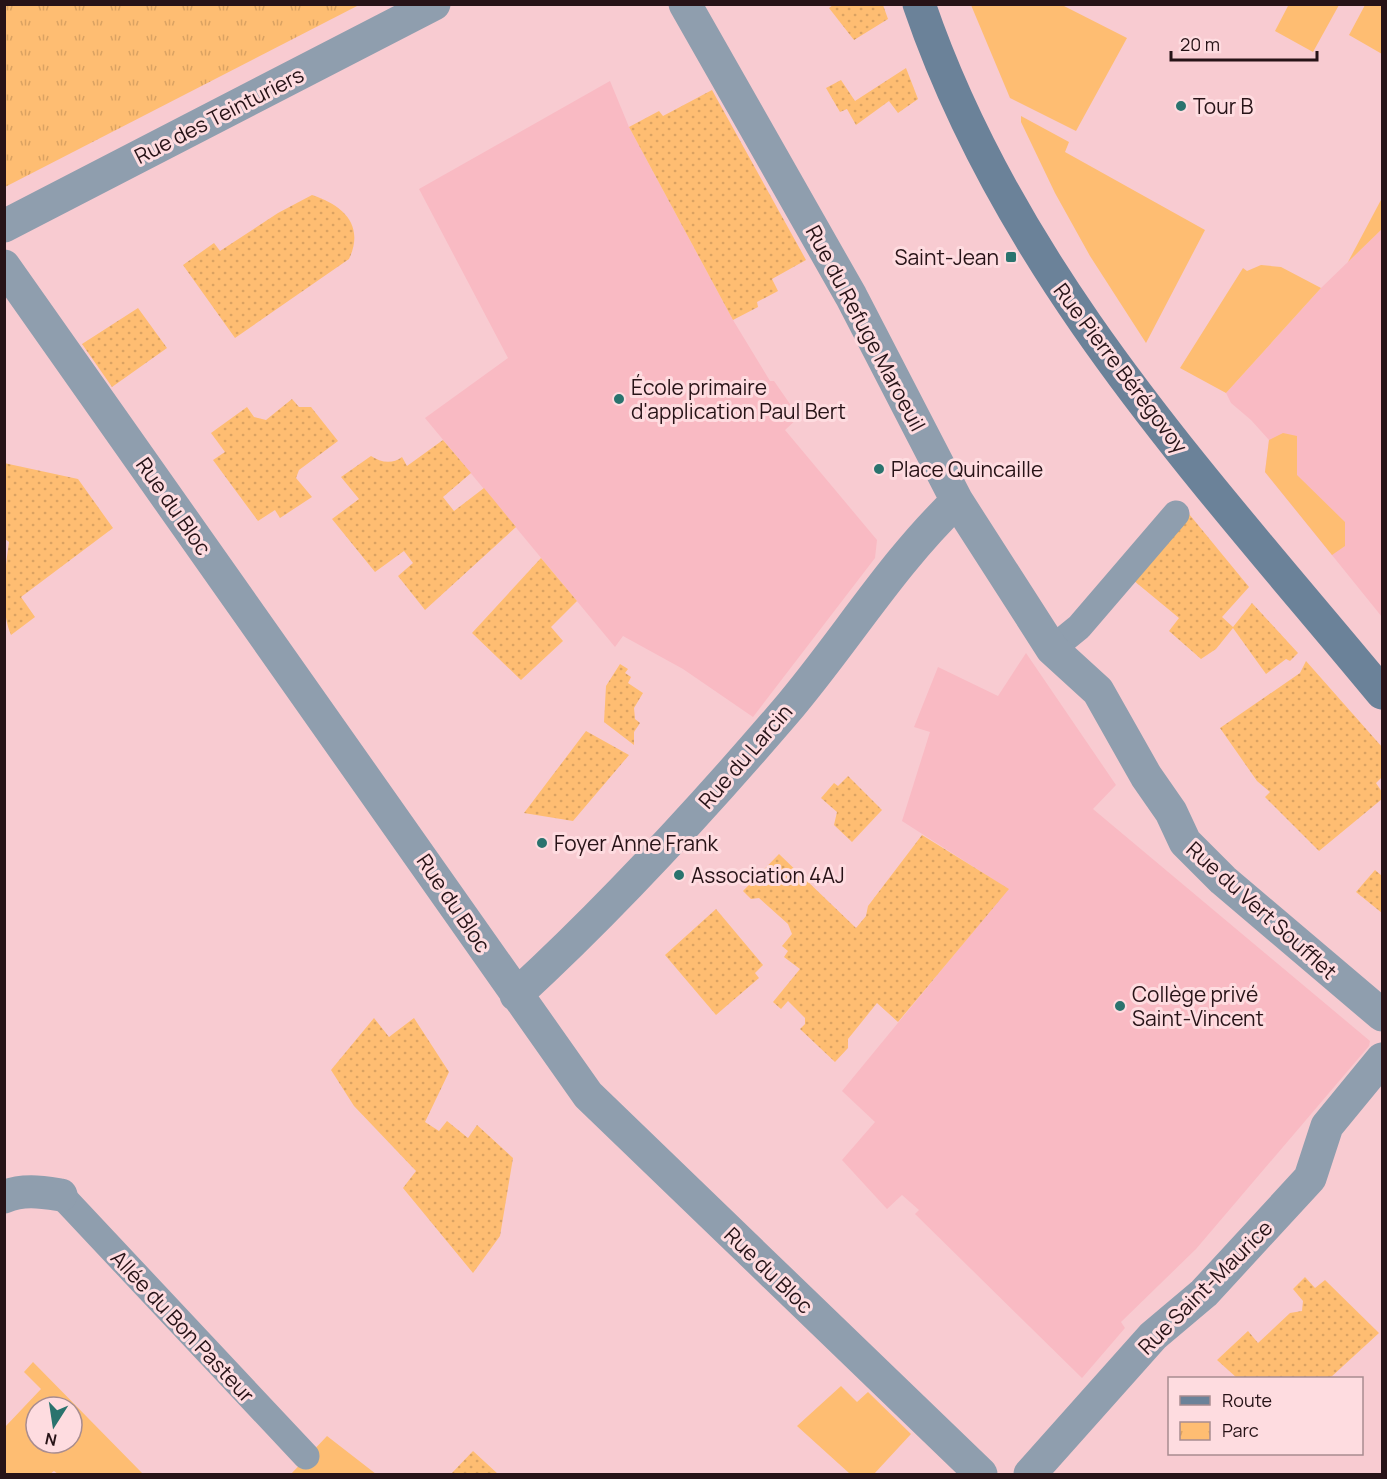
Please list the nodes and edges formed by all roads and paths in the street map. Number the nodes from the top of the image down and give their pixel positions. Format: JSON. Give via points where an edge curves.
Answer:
{"nodes":[{"id":1,"x":434,"y":4,"type":"edge"},
{"id":2,"x":685,"y":4,"type":"edge"},
{"id":3,"x":919,"y":4,"type":"edge"},
{"id":4,"x":4,"y":226,"type":"edge"},
{"id":5,"x":4,"y":266,"type":"edge"},
{"id":6,"x":957,"y":501,"type":"junction"},
{"id":7,"x":1176,"y":514,"type":"dead end"},
{"id":8,"x":1052,"y":649,"type":"junction"},
{"id":9,"x":1383,"y":693,"type":"edge"},
{"id":10,"x":516,"y":995,"type":"junction"},
{"id":11,"x":1383,"y":1015,"type":"edge"},
{"id":12,"x":1383,"y":1059,"type":"edge"},
{"id":13,"x":61,"y":1195,"type":"joint"},
{"id":14,"x":4,"y":1197,"type":"edge"},
{"id":15,"x":306,"y":1456,"type":"dead end"},
{"id":16,"x":981,"y":1474,"type":"edge"},
{"id":17,"x":1030,"y":1474,"type":"edge"}],
"edges":[{"from":1,"to":4,"type":"street","name":"Rue des Teinturiers"},
{"from":2,"to":6,"type":"street","name":"Rue du Refuge Maroeuil","via":[[851,296]]},
{"from":3,"to":9,"type":"street","name":"Rue Pierre Bérégovoy","via":[[981,147],[1032,243],[1080,318],[1161,426]]},
{"from":5,"to":10,"type":"street","name":"Rue du Bloc"},
{"from":6,"to":8,"type":"street","name":"Rue du Refuge Maroeuil"},
{"from":6,"to":10,"type":"street","name":"Rue du Larcin","via":[[903,557],[770,728],[620,897]]},
{"from":7,"to":8,"type":"lane","via":[[1079,627]]},
{"from":8,"to":11,"type":"street","name":"Rue du Vert Soufflet","via":[[1098,691],[1185,842],[1201,860]]},
{"from":10,"to":16,"type":"street","name":"Rue du Bloc","via":[[588,1095]]},
{"from":12,"to":17,"type":"street","name":"Rue Saint-Maurice","via":[[1328,1126],[1310,1178],[1204,1293],[1153,1336]]},
{"from":13,"to":14,"type":"street","via":[[39,1191]]},
{"from":13,"to":15,"type":"lane","name":"Allée du Bon Pasteur"}]}
